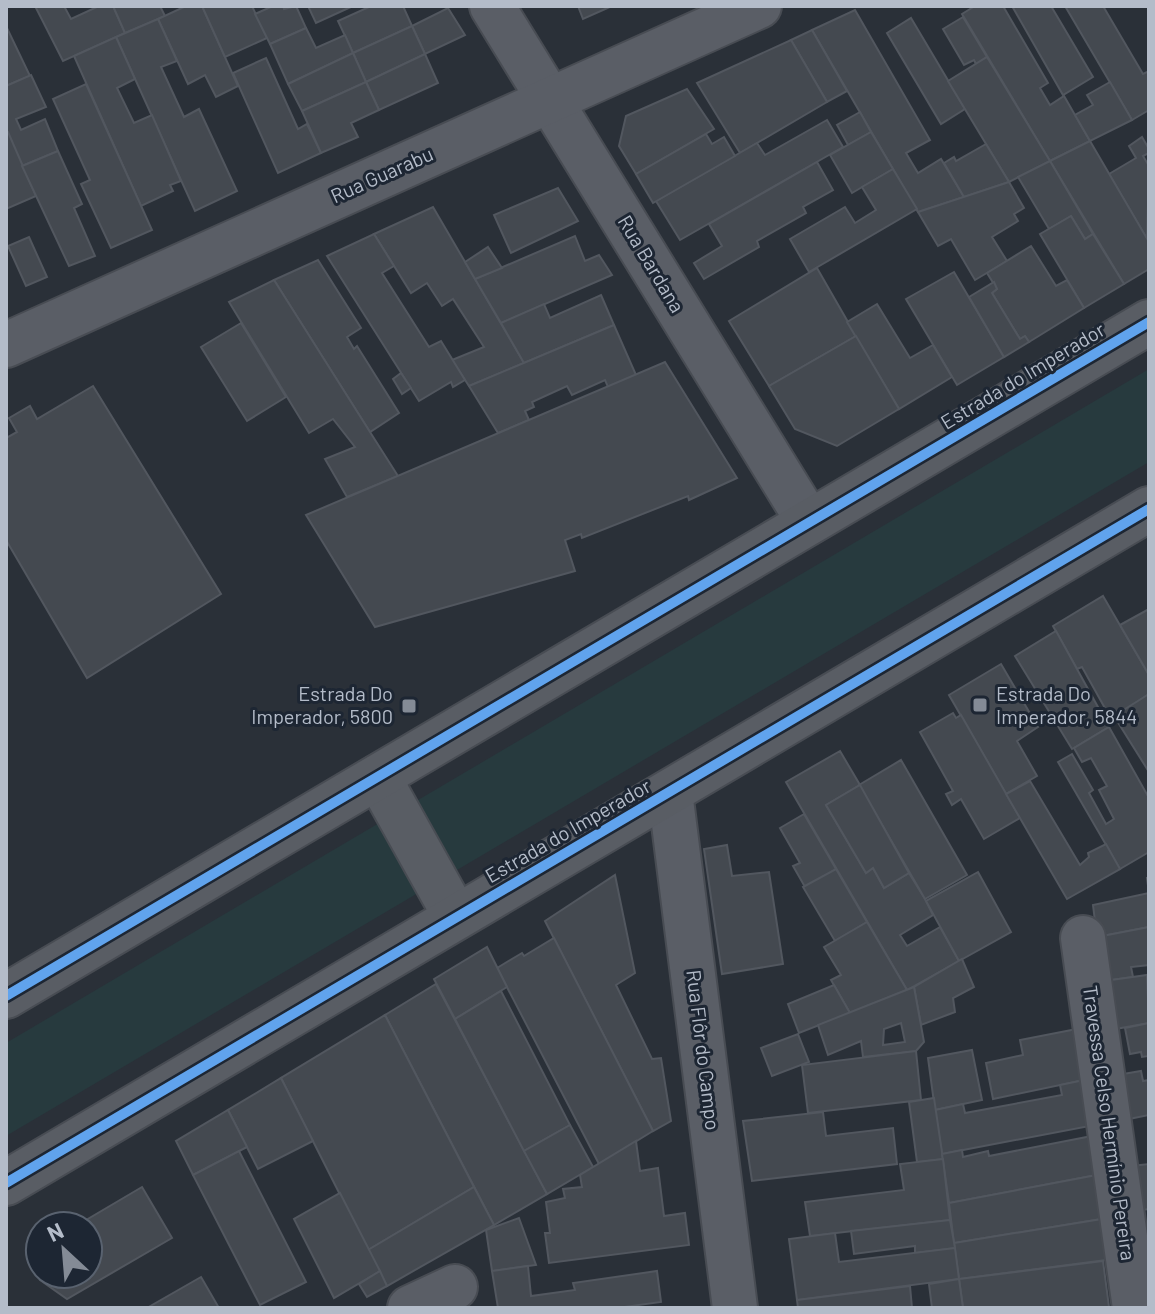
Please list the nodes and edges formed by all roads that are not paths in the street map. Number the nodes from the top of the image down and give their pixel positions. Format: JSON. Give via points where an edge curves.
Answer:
{"nodes":[{"id":1,"x":492,"y":6,"type":"edge"},
{"id":2,"x":759,"y":6,"type":"edge"},
{"id":3,"x":550,"y":99,"type":"junction"},
{"id":4,"x":1149,"y":322,"type":"edge"},
{"id":5,"x":6,"y":345,"type":"edge"},
{"id":6,"x":1149,"y":509,"type":"edge"},
{"id":7,"x":809,"y":522,"type":"junction"},
{"id":8,"x":378,"y":777,"type":"junction"},
{"id":9,"x":670,"y":792,"type":"junction"},
{"id":10,"x":456,"y":917,"type":"junction"},
{"id":11,"x":1083,"y":938,"type":"dead end"},
{"id":12,"x":6,"y":996,"type":"edge"},
{"id":13,"x":6,"y":1183,"type":"edge"},
{"id":14,"x":455,"y":1287,"type":"dead end"},
{"id":15,"x":410,"y":1308,"type":"edge"},
{"id":16,"x":735,"y":1308,"type":"edge"},
{"id":17,"x":1135,"y":1308,"type":"edge"}],
"edges":[{"from":1,"to":3,"type":"street","name":"Rua Bardana"},
{"from":2,"to":3,"type":"street","name":"Rua Guarabu"},
{"from":3,"to":5,"type":"street","name":"Rua Guarabu"},
{"from":3,"to":7,"type":"street","name":"Rua Bardana"},
{"from":4,"to":7,"type":"main road","name":"Estrada do Imperador"},
{"from":6,"to":9,"type":"main road","name":"Estrada do Imperador"},
{"from":7,"to":8,"type":"main road","name":"Estrada do Imperador"},
{"from":8,"to":10,"type":"main road"},
{"from":8,"to":12,"type":"main road","name":"Estrada do Imperador"},
{"from":9,"to":10,"type":"main road","name":"Estrada do Imperador"},
{"from":9,"to":16,"type":"street","name":"Rua Flôr do Campo"},
{"from":10,"to":13,"type":"main road","name":"Estrada do Imperador"},
{"from":11,"to":17,"type":"street","name":"Travessa Celso Hermínio Pereira"},
{"from":14,"to":15,"type":"street"}]}
